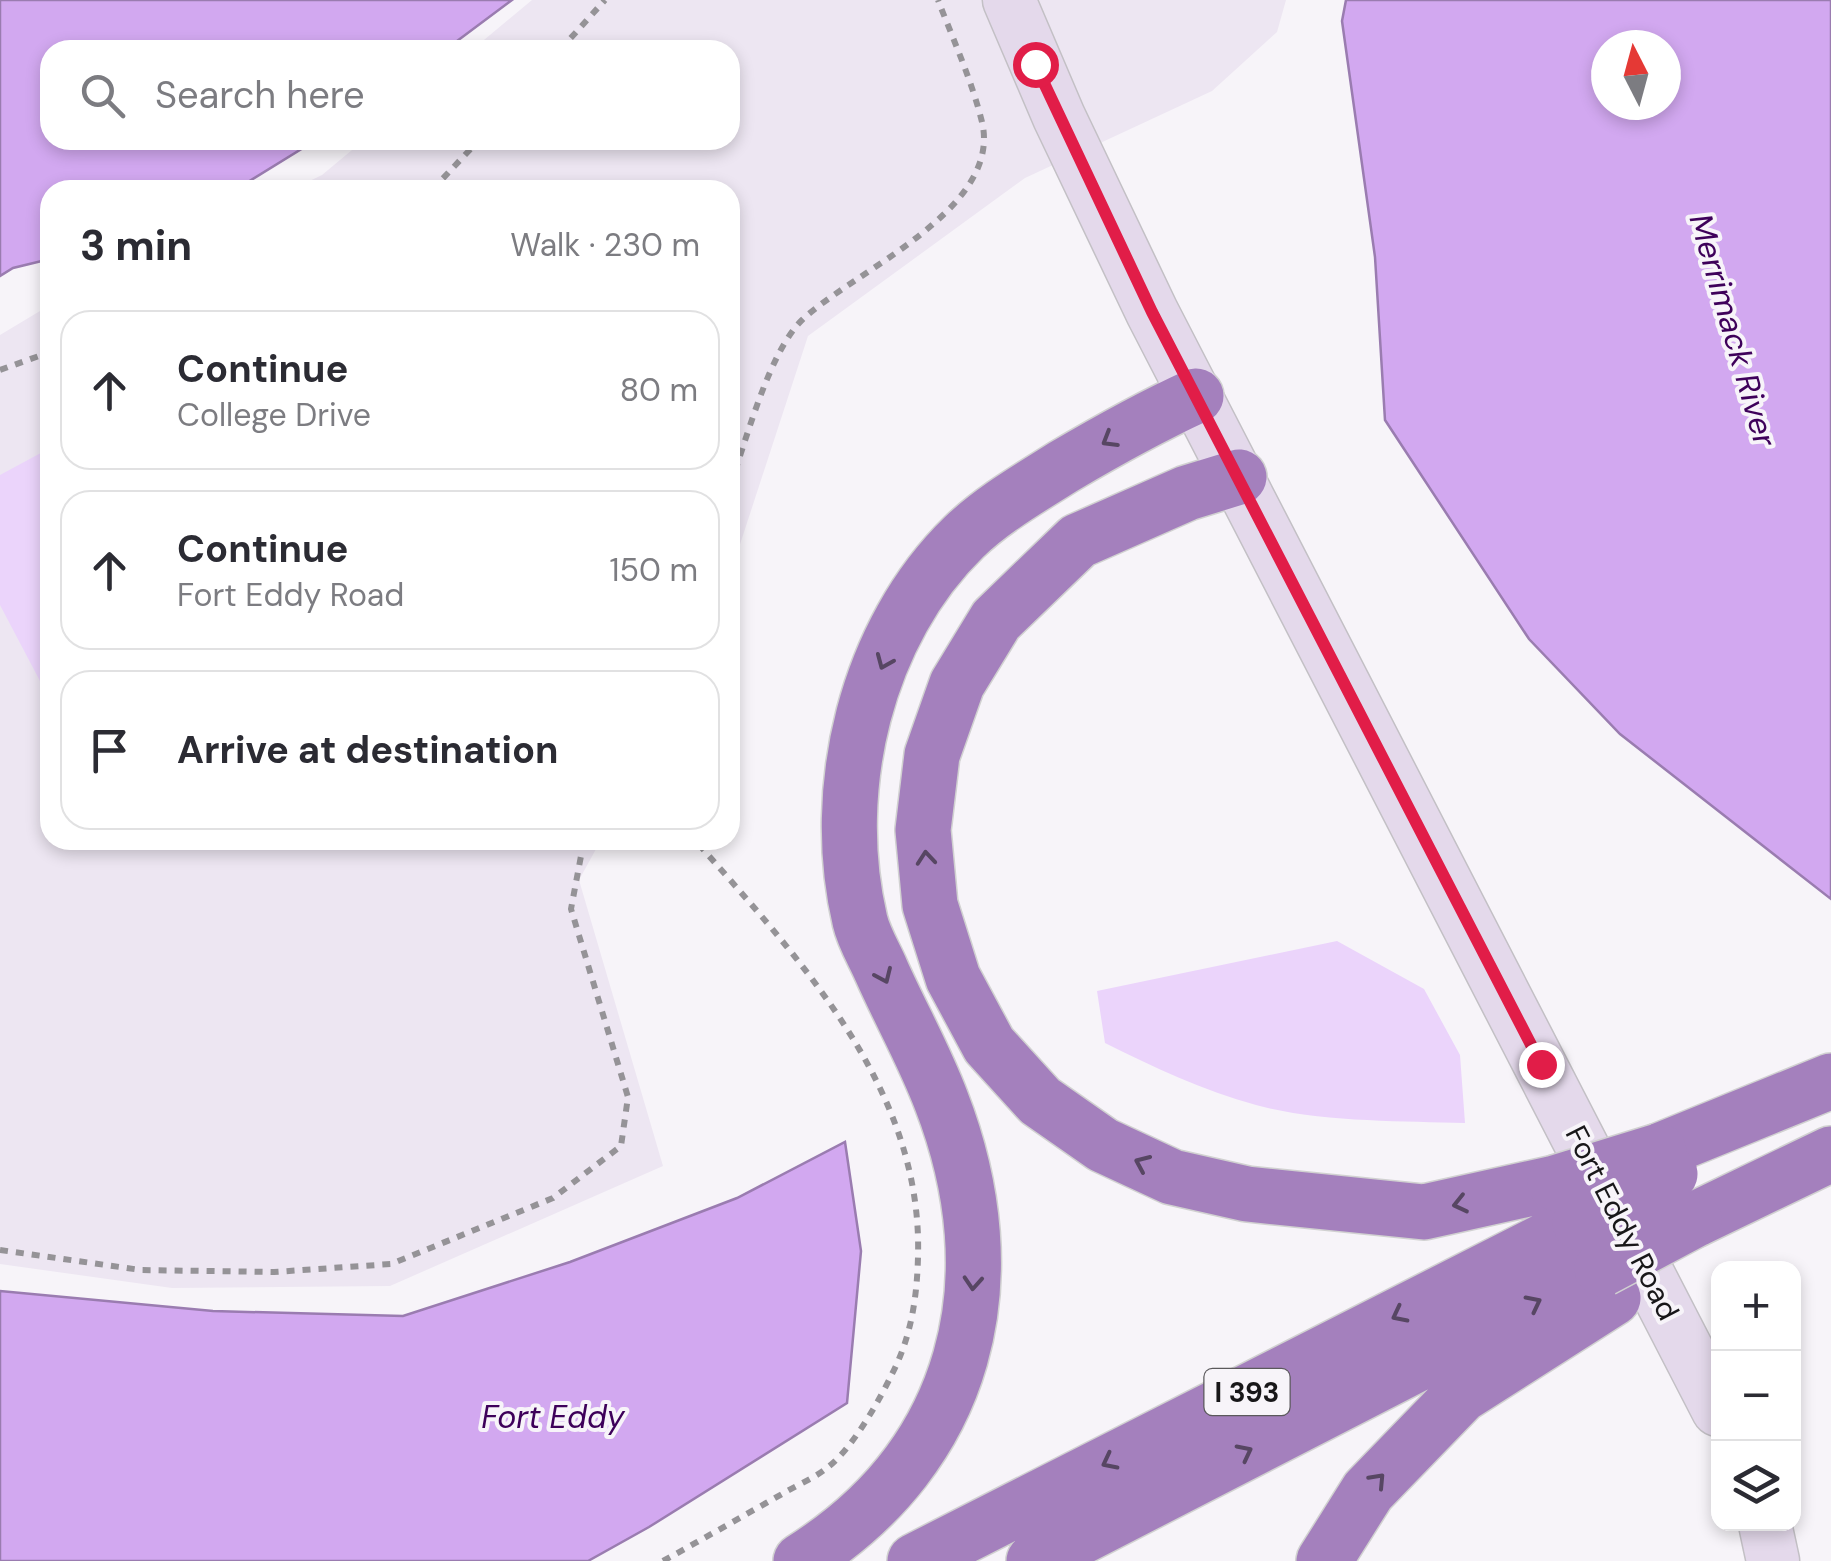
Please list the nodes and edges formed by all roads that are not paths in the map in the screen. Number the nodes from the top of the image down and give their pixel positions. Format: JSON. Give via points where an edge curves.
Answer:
{"nodes":[{"id":1,"x":1008,"y":0,"type":"edge"},
{"id":2,"x":1196,"y":396,"type":"junction"},
{"id":3,"x":1239,"y":477,"type":"junction"},
{"id":4,"x":1831,"y":1084,"type":"edge"},
{"id":5,"x":1831,"y":1154,"type":"edge"},
{"id":6,"x":1831,"y":1166,"type":"edge"},
{"id":7,"x":1682,"y":1197,"type":"junction"},
{"id":8,"x":1588,"y":1243,"type":"junction"},
{"id":9,"x":1711,"y":1396,"type":"edge"},
{"id":10,"x":1767,"y":1531,"type":"edge"},
{"id":11,"x":801,"y":1561,"type":"edge"},
{"id":12,"x":915,"y":1561,"type":"edge"},
{"id":13,"x":1034,"y":1561,"type":"edge"},
{"id":14,"x":1324,"y":1561,"type":"edge"},
{"id":15,"x":1773,"y":1561,"type":"edge"}],
"edges":[{"from":1,"to":2,"type":"street","name":"Fort Eddy Road"},
{"from":2,"to":3,"type":"street","name":"Fort Eddy Road"},
{"from":2,"to":11,"type":"highway","one_way":true,"via":[[1025,490],[965,536],[916,594],[862,717],[848,849],[861,925],[941,1098],[965,1170],[976,1245],[962,1358],[933,1428],[890,1490]]},
{"from":8,"to":3,"type":"highway","one_way":true,"via":[[1424,1212],[1247,1194],[1172,1177],[1103,1145],[1040,1101],[989,1045],[952,978],[930,906],[923,830],[932,755],[956,684],[996,620],[1078,542]]},
{"from":3,"to":9,"type":"street","name":"Fort Eddy Road"},
{"from":4,"to":7,"type":"highway","number":"I 393"},
{"from":5,"to":7,"type":"highway","number":"I 393"},
{"from":6,"to":7,"type":"highway"},
{"from":7,"to":8,"type":"highway","number":"I 393","bridge":true},
{"from":7,"to":8,"type":"highway"},
{"from":8,"to":12,"type":"highway","number":"I 393","one_way":true},
{"from":13,"to":8,"type":"highway","number":"I 393","one_way":true},
{"from":14,"to":8,"type":"highway","one_way":true,"via":[[1368,1491],[1460,1396]]},
{"from":10,"to":15,"type":"street"}]}
